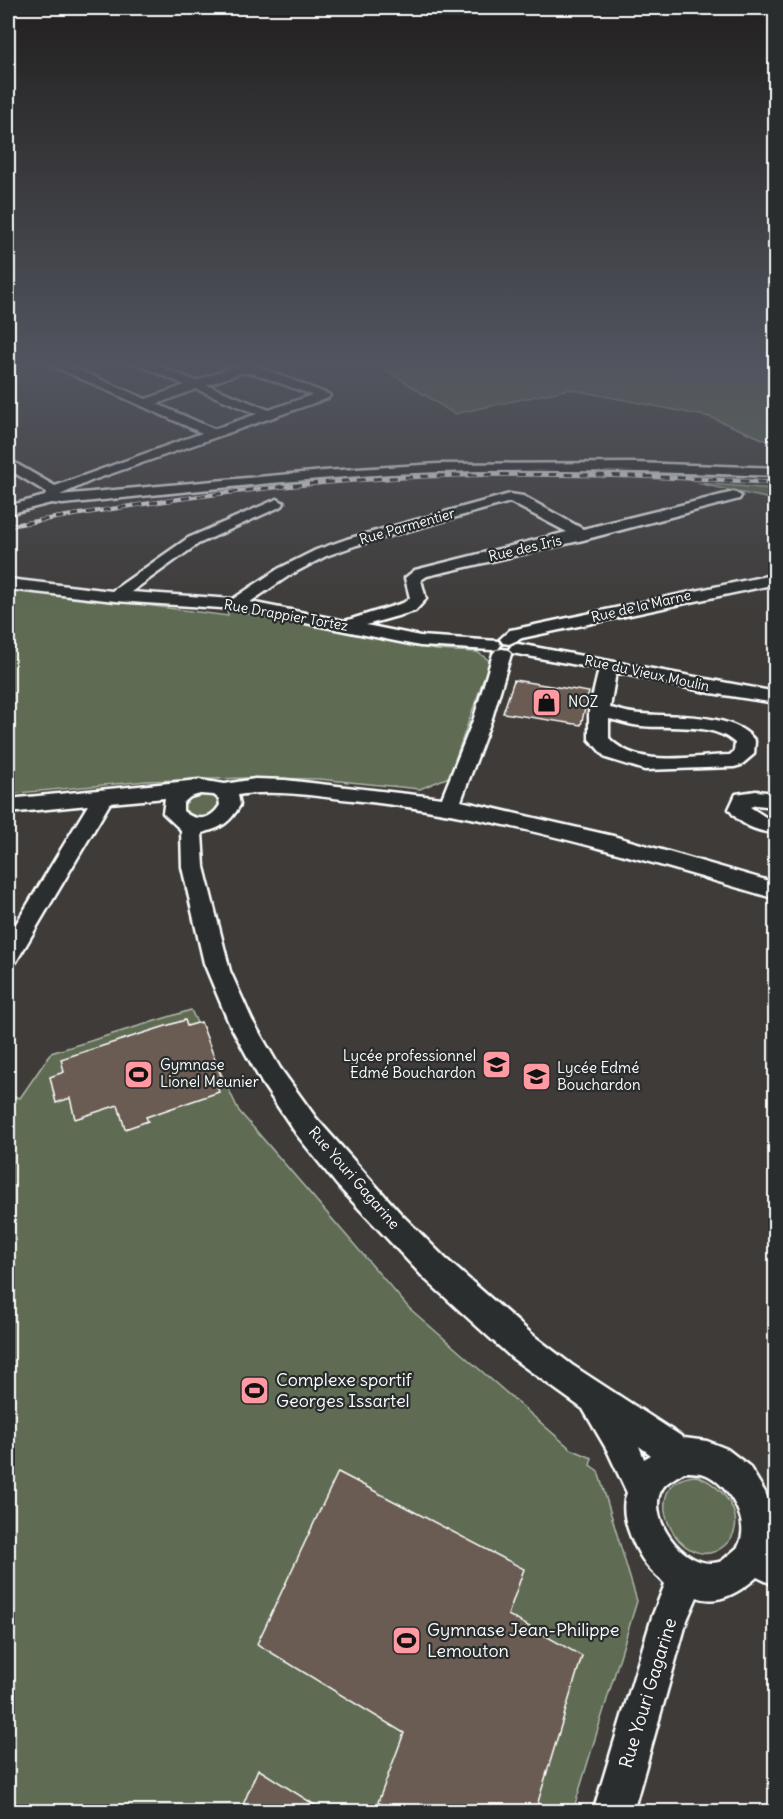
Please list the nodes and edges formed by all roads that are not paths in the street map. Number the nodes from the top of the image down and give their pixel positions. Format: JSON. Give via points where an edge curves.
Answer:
{"nodes":[{"id":1,"x":177,"y":447,"type":"edge"},
{"id":2,"x":8,"y":463,"type":"edge"},
{"id":3,"x":776,"y":472,"type":"edge"},
{"id":4,"x":53,"y":494,"type":"junction"},
{"id":5,"x":734,"y":496,"type":"dead end"},
{"id":6,"x":277,"y":503,"type":"dead end"},
{"id":7,"x":8,"y":510,"type":"edge"},
{"id":8,"x":583,"y":535,"type":"junction"},
{"id":9,"x":776,"y":579,"type":"edge"},
{"id":10,"x":8,"y":584,"type":"edge"},
{"id":11,"x":115,"y":596,"type":"junction"},
{"id":12,"x":236,"y":604,"type":"junction"},
{"id":13,"x":346,"y":625,"type":"junction"},
{"id":14,"x":505,"y":647,"type":"junction"},
{"id":15,"x":609,"y":664,"type":"junction"},
{"id":16,"x":776,"y":698,"type":"edge"},
{"id":17,"x":598,"y":711,"type":"junction"},
{"id":18,"x":190,"y":789,"type":"junction"},
{"id":19,"x":139,"y":794,"type":"junction"},
{"id":20,"x":103,"y":798,"type":"junction"},
{"id":21,"x":227,"y":799,"type":"junction"},
{"id":22,"x":776,"y":800,"type":"edge"},
{"id":23,"x":450,"y":804,"type":"junction"},
{"id":24,"x":15,"y":805,"type":"edge"},
{"id":25,"x":172,"y":807,"type":"junction"},
{"id":26,"x":8,"y":823,"type":"edge"},
{"id":27,"x":192,"y":825,"type":"junction"},
{"id":28,"x":776,"y":826,"type":"edge"},
{"id":29,"x":776,"y":891,"type":"edge"},
{"id":30,"x":8,"y":956,"type":"edge"},
{"id":31,"x":592,"y":1399,"type":"junction"},
{"id":32,"x":680,"y":1455,"type":"junction"},
{"id":33,"x":644,"y":1489,"type":"junction"},
{"id":34,"x":764,"y":1562,"type":"edge"},
{"id":35,"x":686,"y":1576,"type":"junction"},
{"id":36,"x":613,"y":1812,"type":"edge"}],
"edges":[{"from":1,"to":4,"type":"street"},
{"from":2,"to":4,"type":"street"},
{"from":3,"to":4,"type":"street","via":[[634,467],[438,468],[63,500]]},
{"from":4,"to":7,"type":"street"},
{"from":5,"to":8,"type":"street","name":"Rue des Iris"},
{"from":6,"to":11,"type":"street","via":[[193,541]]},
{"from":8,"to":12,"type":"street","name":"Rue Parmentier","via":[[510,498],[321,553]]},
{"from":8,"to":13,"type":"street","name":"Rue des Iris","via":[[421,573],[413,578],[418,599],[409,607]]},
{"from":9,"to":14,"type":"street","name":"Rue de la Marne","via":[[516,634]]},
{"from":10,"to":11,"type":"street","name":"Rue Drappier Tortez"},
{"from":11,"to":12,"type":"street","name":"Rue Drappier Tortez"},
{"from":12,"to":13,"type":"street","name":"Rue Drappier Tortez"},
{"from":13,"to":14,"type":"street","name":"Rue Drappier Tortez","via":[[420,641]]},
{"from":14,"to":15,"type":"street","name":"Rue du Vieux Moulin"},
{"from":14,"to":23,"type":"street"},
{"from":15,"to":16,"type":"street","name":"Rue du Vieux Moulin"},
{"from":15,"to":17,"type":"street"},
{"from":17,"to":17,"type":"street","via":[[599,739],[614,754],[628,760],[645,764],[734,761],[744,754],[745,741],[734,731]]},
{"from":18,"to":19,"type":"street"},
{"from":18,"to":21,"type":"street","via":[[208,786]]},
{"from":18,"to":25,"type":"street","via":[[177,796]]},
{"from":19,"to":20,"type":"street"},
{"from":19,"to":25,"type":"street"},
{"from":20,"to":24,"type":"street"},
{"from":20,"to":30,"type":"street"},
{"from":21,"to":23,"type":"street","via":[[292,789]]},
{"from":21,"to":27,"type":"street","via":[[228,813],[216,821]]},
{"from":22,"to":28,"type":"street","via":[[742,799],[739,809],[762,825]]},
{"from":23,"to":29,"type":"street","via":[[604,841]]},
{"from":24,"to":26,"type":"street"},
{"from":25,"to":27,"type":"street","via":[[177,819]]},
{"from":27,"to":31,"type":"street","name":"Rue Youri Gagarine","via":[[192,863],[218,971],[260,1058],[327,1152],[443,1276],[524,1348]]},
{"from":31,"to":32,"type":"street","name":"Rue Youri Gagarine"},
{"from":31,"to":33,"type":"street","name":"Rue Youri Gagarine","via":[[620,1440]]},
{"from":32,"to":33,"type":"street","via":[[652,1473]]},
{"from":32,"to":34,"type":"street","via":[[716,1461],[743,1485],[757,1520]]},
{"from":33,"to":35,"type":"street","via":[[645,1528],[654,1548]]},
{"from":34,"to":35,"type":"street","via":[[725,1580],[706,1582]]},
{"from":35,"to":36,"type":"street","name":"Rue Youri Gagarine","via":[[670,1617]]}]}
